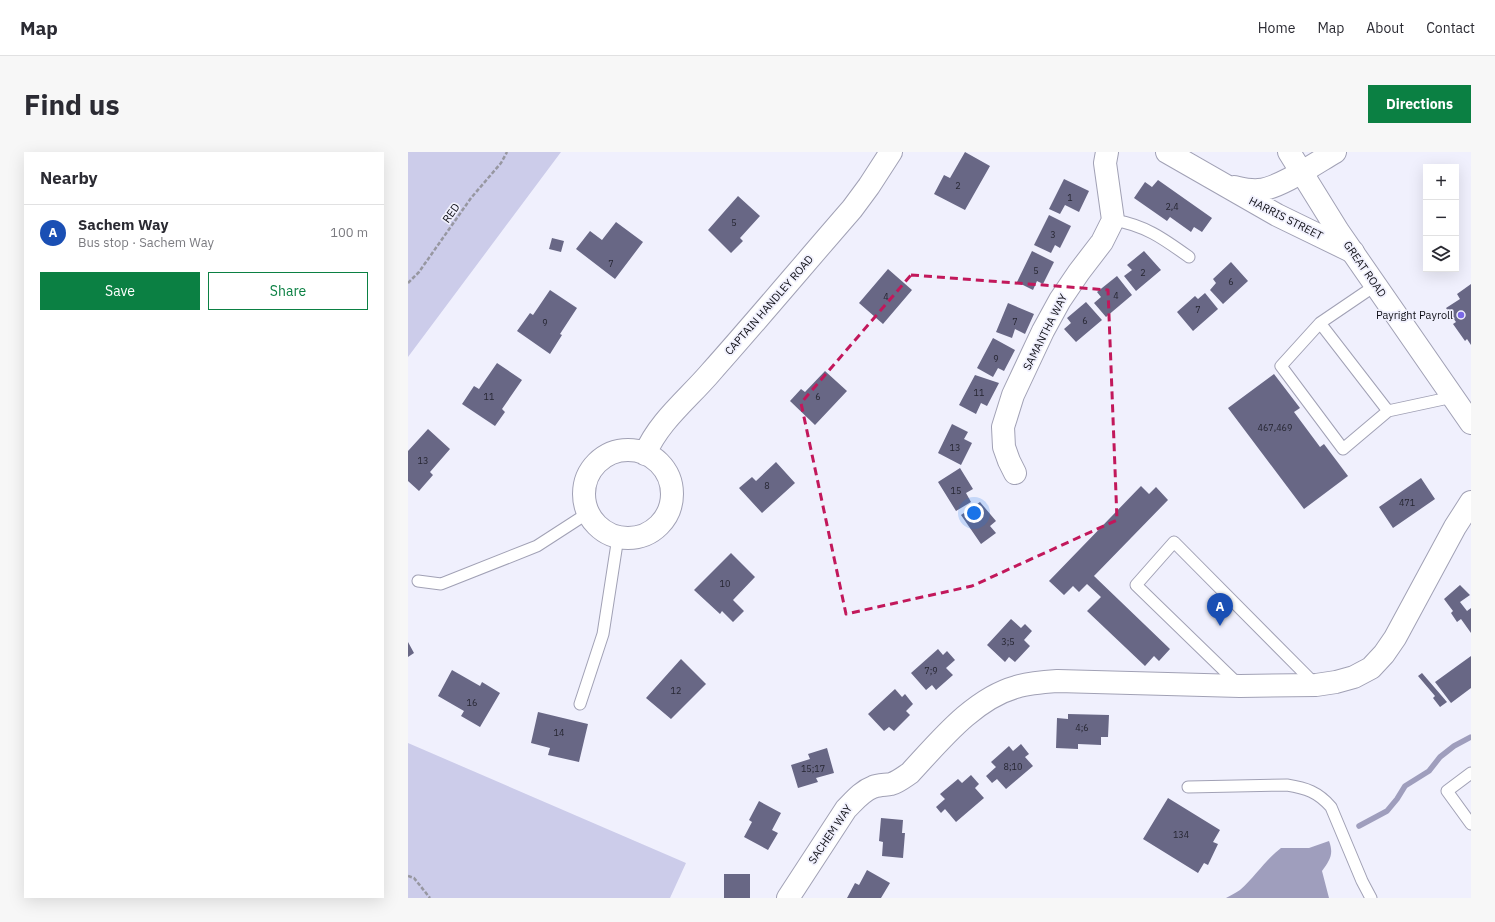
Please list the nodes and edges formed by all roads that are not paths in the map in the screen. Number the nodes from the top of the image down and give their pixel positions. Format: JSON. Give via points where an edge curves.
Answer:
{"nodes":[{"id":1,"x":891,"y":152,"type":"edge"},
{"id":2,"x":1107,"y":152,"type":"edge"},
{"id":3,"x":1168,"y":152,"type":"edge"},
{"id":4,"x":1289,"y":152,"type":"edge"},
{"id":5,"x":1335,"y":152,"type":"edge"},
{"id":6,"x":1301,"y":172,"type":"junction"},
{"id":7,"x":1220,"y":183,"type":"junction"},
{"id":8,"x":1113,"y":220,"type":"junction"},
{"id":9,"x":1353,"y":252,"type":"junction"},
{"id":10,"x":1189,"y":257,"type":"dead end"},
{"id":11,"x":1376,"y":285,"type":"junction"},
{"id":12,"x":1320,"y":323,"type":"junction"},
{"id":13,"x":1453,"y":397,"type":"junction"},
{"id":14,"x":1388,"y":411,"type":"junction"},
{"id":15,"x":1471,"y":423,"type":"edge"},
{"id":16,"x":645,"y":454,"type":"junction"},
{"id":17,"x":1015,"y":474,"type":"dead end"},
{"id":18,"x":1471,"y":502,"type":"edge"},
{"id":19,"x":588,"y":513,"type":"junction"},
{"id":20,"x":618,"y":537,"type":"junction"},
{"id":21,"x":418,"y":581,"type":"dead end"},
{"id":22,"x":1316,"y":685,"type":"junction"},
{"id":23,"x":1240,"y":686,"type":"junction"},
{"id":24,"x":580,"y":704,"type":"dead end"},
{"id":25,"x":1471,"y":774,"type":"edge"},
{"id":26,"x":1188,"y":787,"type":"dead end"},
{"id":27,"x":1471,"y":824,"type":"edge"},
{"id":28,"x":788,"y":898,"type":"edge"},
{"id":29,"x":1371,"y":898,"type":"edge"}],
"edges":[{"from":1,"to":16,"type":"street","name":"CAPTAIN HANDLEY ROAD","via":[[852,209],[710,374],[666,420],[650,440]]},
{"from":2,"to":8,"type":"street","via":[[1105,163]]},
{"from":3,"to":7,"type":"street","name":"HARRIS STREET"},
{"from":4,"to":6,"type":"street","name":"GREAT ROAD"},
{"from":5,"to":6,"type":"street","name":"HARRIS STREET"},
{"from":6,"to":7,"type":"street","name":"HARRIS STREET","via":[[1261,190],[1248,190]]},
{"from":6,"to":9,"type":"street","name":"GREAT ROAD"},
{"from":7,"to":9,"type":"street","name":"HARRIS STREET"},
{"from":8,"to":10,"type":"lane","via":[[1144,228]]},
{"from":8,"to":17,"type":"street","name":"SAMANTHA WAY","via":[[1102,242],[1060,300],[1013,395],[1003,427],[1004,447]]},
{"from":9,"to":11,"type":"street","name":"GREAT ROAD"},
{"from":11,"to":12,"type":"lane"},
{"from":11,"to":13,"type":"street","name":"GREAT ROAD"},
{"from":12,"to":14,"type":"lane"},
{"from":12,"to":14,"type":"lane","via":[[1281,366],[1343,449]]},
{"from":13,"to":14,"type":"lane"},
{"from":13,"to":15,"type":"street","name":"GREAT ROAD"},
{"from":16,"to":19,"type":"street","via":[[635,451],[616,452],[598,462],[587,478],[584,488]]},
{"from":16,"to":20,"type":"street","via":[[666,471],[672,488],[671,506],[662,523],[648,534],[630,538]]},
{"from":18,"to":22,"type":"street","name":"SACHEM WAY","via":[[1384,654],[1371,668],[1354,677]]},
{"from":19,"to":20,"type":"street","via":[[604,531]]},
{"from":19,"to":21,"type":"lane","via":[[537,546],[440,584]]},
{"from":20,"to":24,"type":"lane","via":[[603,634]]},
{"from":22,"to":23,"type":"street","name":"SACHEM WAY"},
{"from":22,"to":23,"type":"lane","via":[[1174,542],[1136,585]]},
{"from":23,"to":28,"type":"street","name":"SACHEM WAY","via":[[1058,681],[1014,687],[996,695],[962,719],[907,776],[893,783],[873,787],[855,800],[846,809]]},
{"from":25,"to":27,"type":"lane","via":[[1447,791]]},
{"from":26,"to":29,"type":"lane","via":[[1287,785],[1312,791],[1324,798],[1331,807]]}]}
